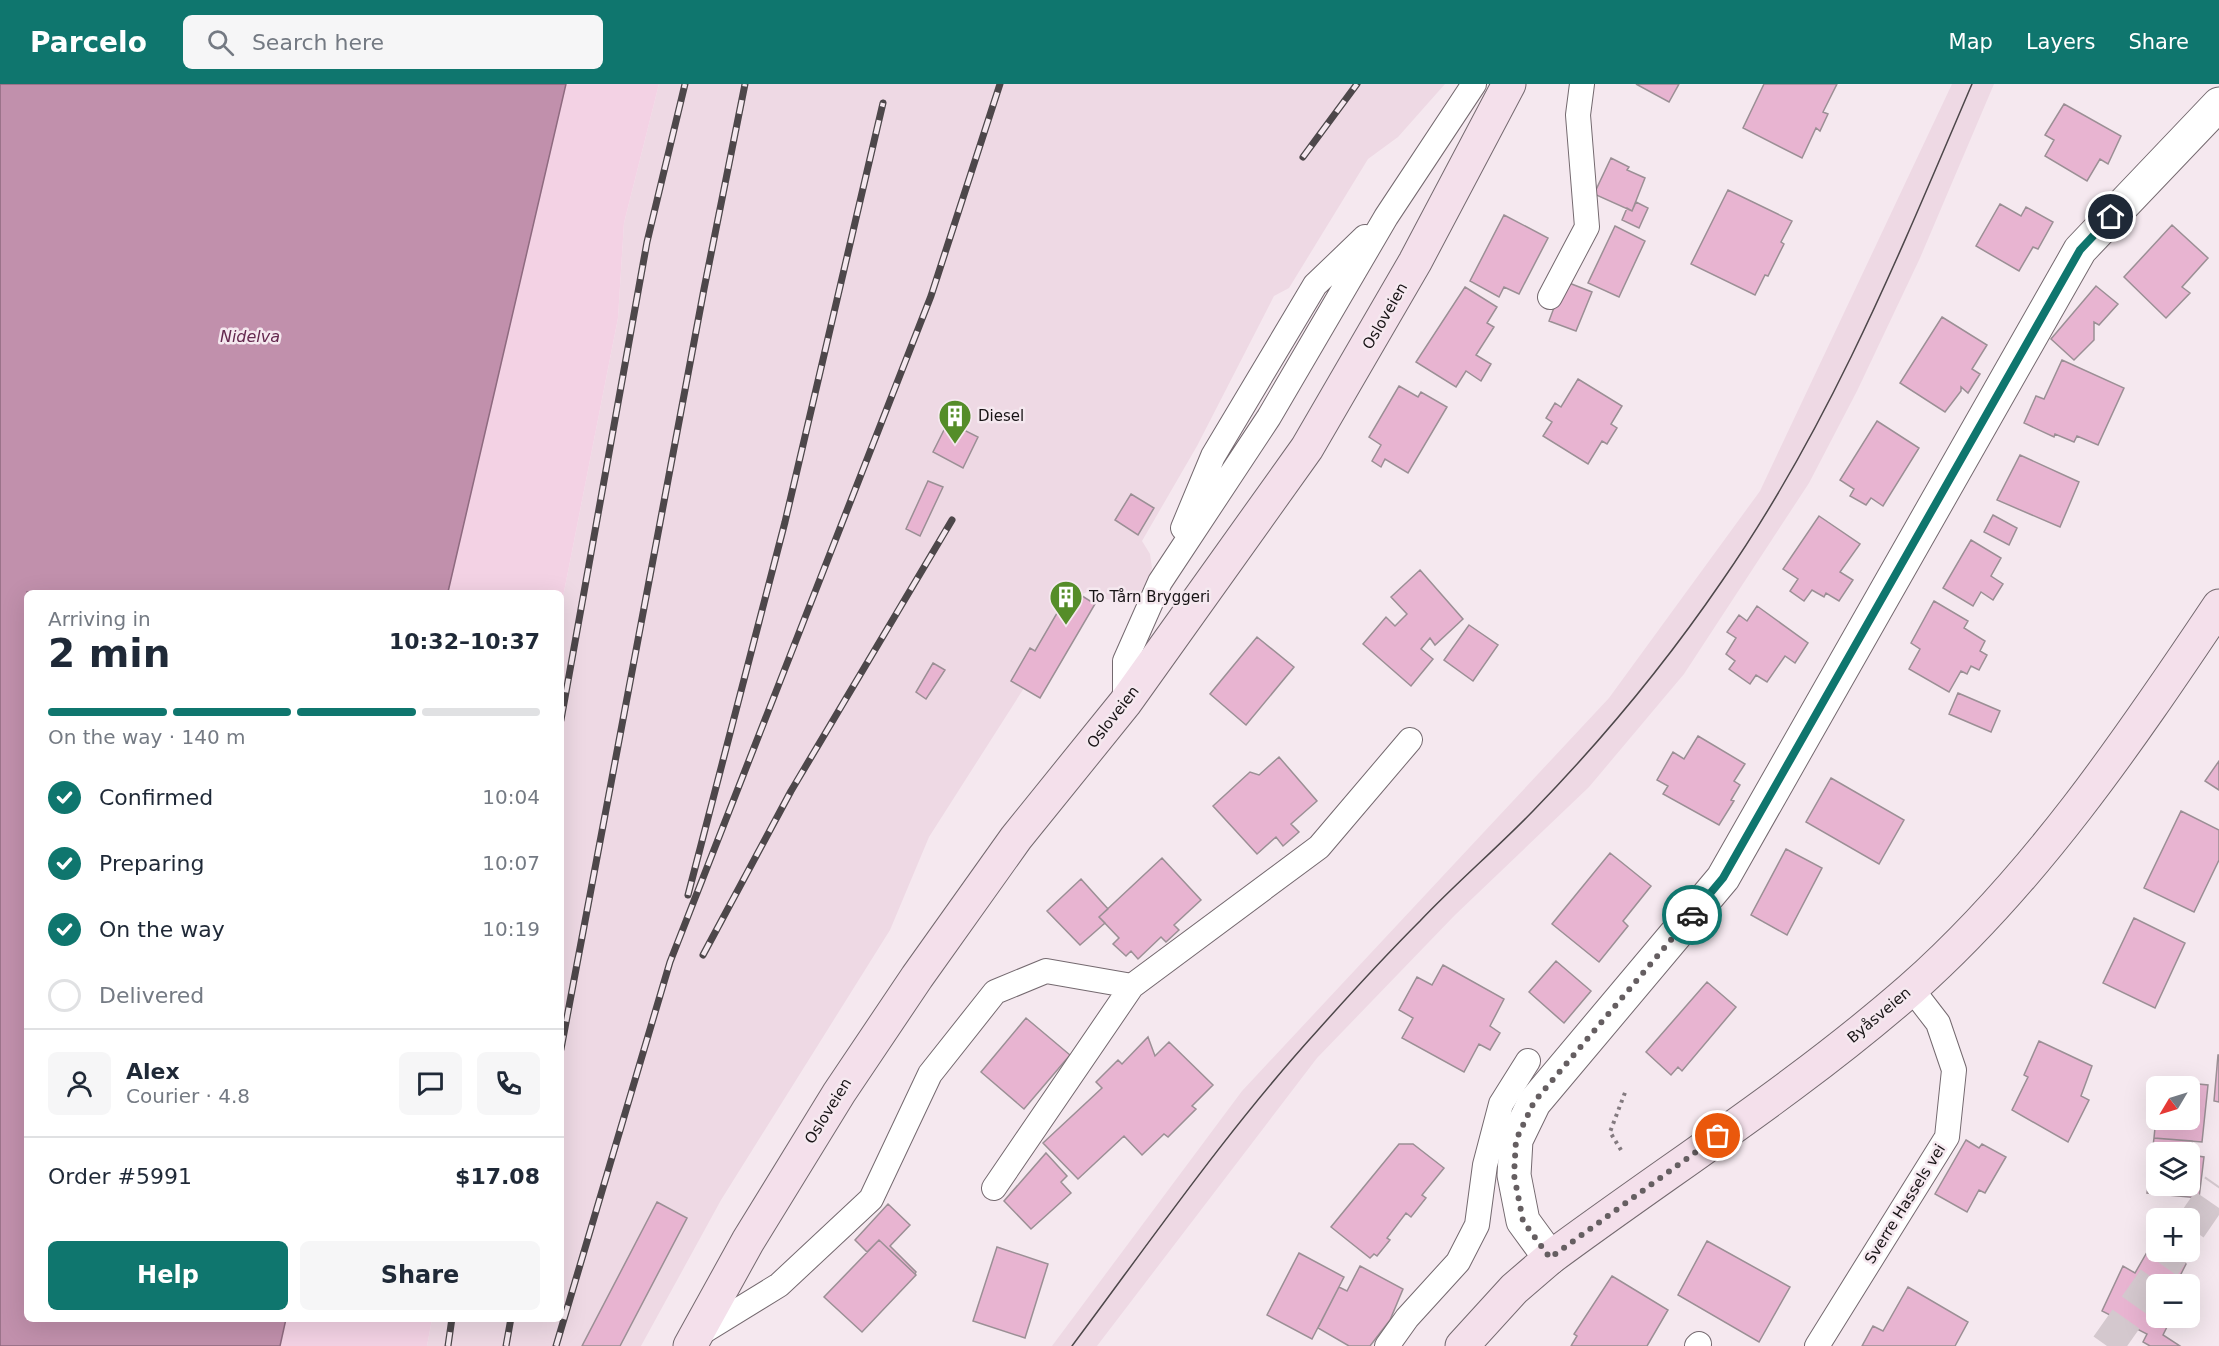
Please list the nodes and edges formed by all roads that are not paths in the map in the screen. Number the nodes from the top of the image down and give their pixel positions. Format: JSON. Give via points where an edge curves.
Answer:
{"nodes":[{"id":1,"x":1474,"y":84,"type":"edge"},
{"id":2,"x":1509,"y":84,"type":"edge"},
{"id":3,"x":1582,"y":84,"type":"edge"},
{"id":4,"x":2219,"y":104,"type":"edge"},
{"id":5,"x":1550,"y":297,"type":"dead end"},
{"id":6,"x":2219,"y":606,"type":"edge"},
{"id":7,"x":1125,"y":703,"type":"junction"},
{"id":8,"x":1410,"y":740,"type":"dead end"},
{"id":9,"x":1132,"y":986,"type":"junction"},
{"id":10,"x":1911,"y":988,"type":"junction"},
{"id":11,"x":1528,"y":1061,"type":"dead end"},
{"id":12,"x":994,"y":1188,"type":"dead end"},
{"id":13,"x":1550,"y":1258,"type":"junction"},
{"id":14,"x":692,"y":1341,"type":"edge"},
{"id":15,"x":1387,"y":1346,"type":"edge"},
{"id":16,"x":1462,"y":1346,"type":"edge"},
{"id":17,"x":1817,"y":1346,"type":"edge"}],
"edges":[{"from":1,"to":7,"type":"lane","via":[[1386,217],[1269,417],[1160,582],[1125,661]]},
{"from":2,"to":7,"type":"street","name":"Osloveien","via":[[1415,262],[1307,448]]},
{"from":3,"to":5,"type":"lane","via":[[1578,115],[1587,227]]},
{"from":4,"to":13,"type":"street","via":[[2080,250],[1723,878],[1534,1102],[1516,1140],[1514,1175],[1523,1221]]},
{"from":6,"to":10,"type":"street","name":"Byåsveien","via":[[2149,711],[2039,856]]},
{"from":7,"to":14,"type":"street","name":"Osloveien","via":[[1016,838],[917,977],[833,1103]]},
{"from":8,"to":9,"type":"lane","via":[[1319,847]]},
{"from":9,"to":12,"type":"lane"},
{"from":9,"to":14,"type":"lane","name":"Osloveien","via":[[1046,972],[995,992],[930,1074],[871,1199],[779,1285]]},
{"from":10,"to":13,"type":"street","name":"Byåsveien","via":[[1810,1072]]},
{"from":10,"to":17,"type":"lane","name":"Sverre Hassels vei","via":[[1938,1023],[1954,1070],[1947,1137]]},
{"from":11,"to":15,"type":"lane","via":[[1501,1104],[1485,1165],[1477,1225],[1458,1262]]},
{"from":13,"to":16,"type":"street","name":"Byåsveien","via":[[1514,1288]]}]}
